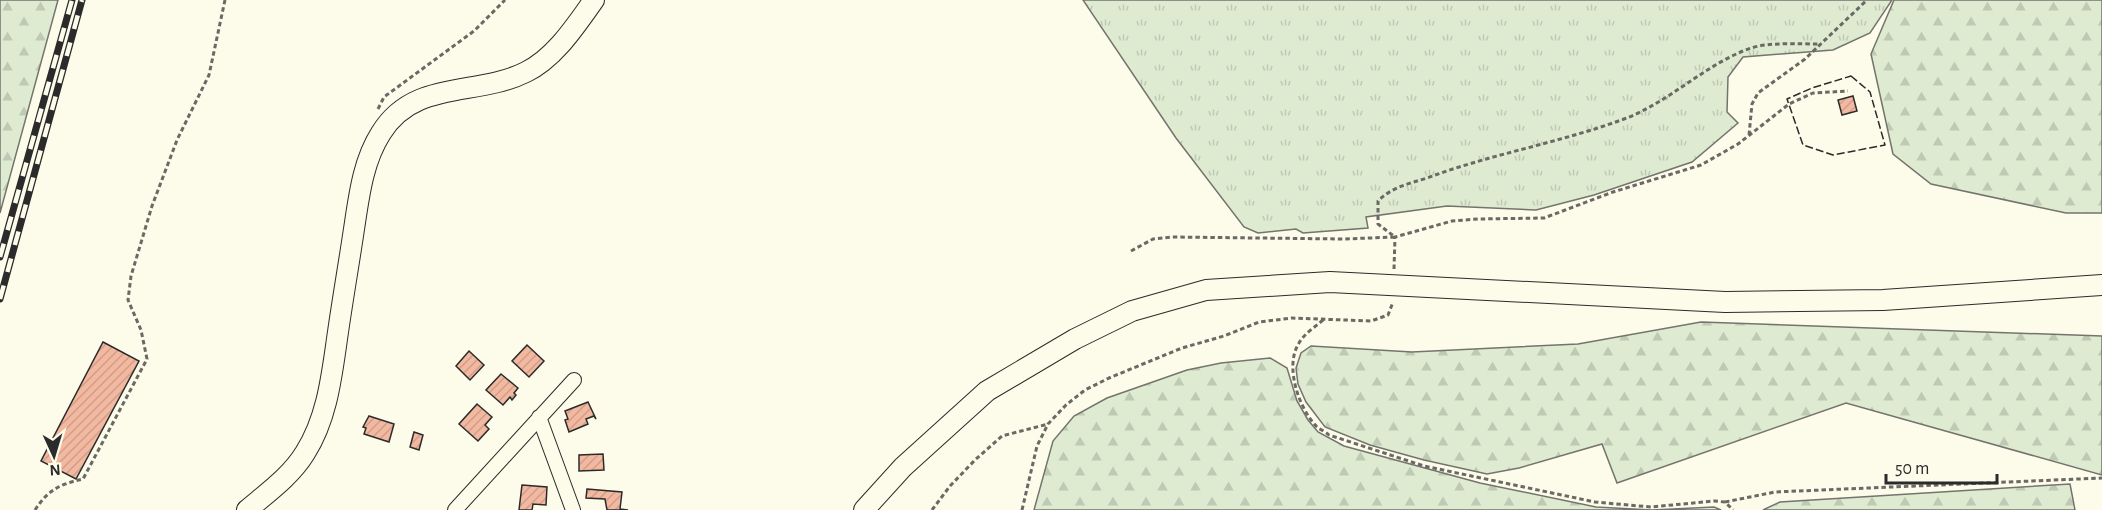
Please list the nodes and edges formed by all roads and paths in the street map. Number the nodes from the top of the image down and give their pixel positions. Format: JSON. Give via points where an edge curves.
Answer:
{"nodes":[{"id":1,"x":225,"y":0,"type":"edge"},
{"id":2,"x":505,"y":0,"type":"edge"},
{"id":3,"x":594,"y":0,"type":"edge"},
{"id":4,"x":1867,"y":0,"type":"edge"},
{"id":5,"x":1820,"y":44,"type":"junction"},
{"id":6,"x":1848,"y":91,"type":"dead end"},
{"id":7,"x":382,"y":131,"type":"junction"},
{"id":8,"x":1749,"y":135,"type":"junction"},
{"id":9,"x":1395,"y":237,"type":"junction"},
{"id":10,"x":1131,"y":251,"type":"dead end"},
{"id":11,"x":1393,"y":285,"type":"junction"},
{"id":12,"x":2102,"y":285,"type":"edge"},
{"id":13,"x":1323,"y":320,"type":"junction"},
{"id":14,"x":574,"y":380,"type":"dead end"},
{"id":15,"x":539,"y":417,"type":"junction"},
{"id":16,"x":1048,"y":424,"type":"junction"},
{"id":17,"x":2102,"y":478,"type":"edge"},
{"id":18,"x":1725,"y":502,"type":"junction"},
{"id":19,"x":35,"y":510,"type":"edge"},
{"id":20,"x":247,"y":510,"type":"edge"},
{"id":21,"x":455,"y":510,"type":"edge"},
{"id":22,"x":573,"y":510,"type":"edge"},
{"id":23,"x":864,"y":510,"type":"edge"},
{"id":24,"x":932,"y":510,"type":"edge"},
{"id":25,"x":1022,"y":510,"type":"edge"},
{"id":26,"x":1733,"y":510,"type":"edge"}],
"edges":[{"from":1,"to":19,"type":"path","via":[[209,75],[177,140],[131,276],[128,300],[141,330],[147,359],[83,479],[65,483],[45,495]]},
{"from":2,"to":7,"type":"path","via":[[474,31],[384,97],[378,108]]},
{"from":3,"to":7,"type":"street","via":[[572,30],[528,71],[507,81],[419,99],[403,107]]},
{"from":4,"to":5,"type":"path"},
{"from":5,"to":8,"type":"path","via":[[1758,93],[1752,104]]},
{"from":5,"to":9,"type":"path","via":[[1754,48],[1720,62],[1679,90],[1625,118],[1449,169],[1388,191],[1378,201],[1378,224]]},
{"from":6,"to":8,"type":"path","via":[[1813,93],[1797,100]]},
{"from":7,"to":20,"type":"street","via":[[365,168],[330,386],[316,434],[294,468]]},
{"from":8,"to":9,"type":"path","via":[[1701,165],[1544,218],[1452,221]]},
{"from":9,"to":10,"type":"path","via":[[1172,237],[1153,239]]},
{"from":9,"to":11,"type":"path"},
{"from":11,"to":12,"type":"street","via":[[1725,302],[1883,300]]},
{"from":11,"to":13,"type":"path","via":[[1395,300],[1388,315],[1371,321]]},
{"from":11,"to":23,"type":"street","via":[[1330,282],[1206,290],[1132,311],[987,391],[903,467]]},
{"from":13,"to":16,"type":"path","via":[[1259,322],[1182,348],[1085,390]]},
{"from":13,"to":18,"type":"path","via":[[1299,342],[1291,369],[1302,404],[1317,426],[1329,435],[1424,466],[1595,502],[1651,507]]},
{"from":14,"to":15,"type":"street"},
{"from":15,"to":21,"type":"street"},
{"from":15,"to":22,"type":"street"},
{"from":16,"to":24,"type":"path","via":[[1002,436],[950,486]]},
{"from":16,"to":25,"type":"path","via":[[1037,446]]},
{"from":17,"to":18,"type":"path","via":[[1775,492]]},
{"from":18,"to":26,"type":"path"}]}
